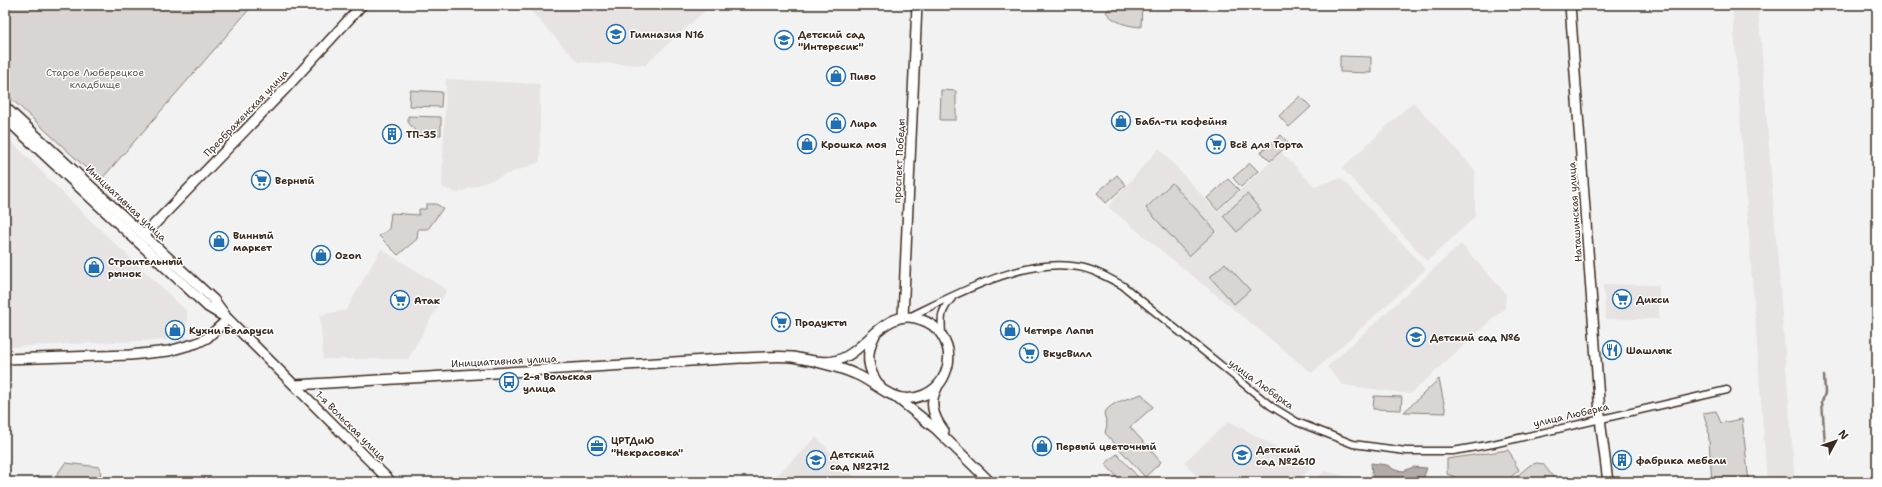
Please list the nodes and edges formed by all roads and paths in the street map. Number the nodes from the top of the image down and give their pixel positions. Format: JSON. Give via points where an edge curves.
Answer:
{"nodes":[{"id":1,"x":362,"y":5,"type":"edge"},
{"id":2,"x":917,"y":5,"type":"edge"},
{"id":3,"x":1570,"y":5,"type":"edge"},
{"id":4,"x":5,"y":107,"type":"edge"},
{"id":5,"x":5,"y":118,"type":"edge"},
{"id":6,"x":144,"y":235,"type":"junction"},
{"id":7,"x":953,"y":296,"type":"junction"},
{"id":8,"x":906,"y":317,"type":"junction"},
{"id":9,"x":228,"y":319,"type":"junction"},
{"id":10,"x":881,"y":328,"type":"junction"},
{"id":11,"x":942,"y":336,"type":"junction"},
{"id":12,"x":5,"y":359,"type":"edge"},
{"id":13,"x":809,"y":360,"type":"junction"},
{"id":14,"x":295,"y":385,"type":"junction"},
{"id":15,"x":938,"y":386,"type":"junction"},
{"id":16,"x":882,"y":389,"type":"junction"},
{"id":17,"x":1727,"y":390,"type":"dead end"},
{"id":18,"x":892,"y":395,"type":"junction"},
{"id":19,"x":1600,"y":418,"type":"junction"},
{"id":20,"x":958,"y":450,"type":"junction"},
{"id":21,"x":391,"y":482,"type":"edge"},
{"id":22,"x":990,"y":482,"type":"edge"},
{"id":23,"x":1608,"y":482,"type":"edge"}],
"edges":[{"from":1,"to":6,"type":"main road","name":"Преображенская улица"},
{"from":2,"to":8,"type":"main road","name":"проспект Победы"},
{"from":3,"to":19,"type":"main road","name":"Наташинская улица"},
{"from":4,"to":6,"type":"main road","name":"Инициативная улица"},
{"from":5,"to":9,"type":"main road","name":"Инициативная улица","via":[[208,306]]},
{"from":6,"to":9,"type":"main road","name":"Инициативная улица","via":[[214,300]]},
{"from":7,"to":8,"type":"street","name":"улица Люберка"},
{"from":7,"to":11,"type":"street","via":[[944,308],[941,318]]},
{"from":7,"to":19,"type":"street","name":"улица Люберка","via":[[1020,269],[1039,265],[1081,267],[1103,275],[1122,285],[1271,406],[1297,422],[1353,444],[1406,451],[1453,451]]},
{"from":8,"to":10,"type":"main road","name":"Инициативная улица","via":[[888,322]]},
{"from":8,"to":11,"type":"main road","via":[[928,322],[936,327]]},
{"from":9,"to":12,"type":"main road","via":[[207,338],[169,351],[130,355]]},
{"from":9,"to":14,"type":"main road","name":"Инициативная улица"},
{"from":10,"to":13,"type":"main road","name":"Инициативная улица","via":[[840,360]]},
{"from":10,"to":16,"type":"main road","name":"Инициативная улица","via":[[870,343],[868,355],[873,378]]},
{"from":11,"to":15,"type":"main road","via":[[948,347],[949,358],[946,373]]},
{"from":13,"to":14,"type":"main road","name":"Инициативная улица","via":[[790,357],[740,358]]},
{"from":13,"to":16,"type":"main road","name":"Инициативная улица","via":[[856,374]]},
{"from":14,"to":21,"type":"main road","name":"1-я Вольская улица"},
{"from":15,"to":18,"type":"main road","name":"Инициативная улица","via":[[923,396],[912,398]]},
{"from":15,"to":20,"type":"main road","via":[[932,397],[934,412],[941,428]]},
{"from":16,"to":18,"type":"main road","name":"Инициативная улица"},
{"from":17,"to":19,"type":"street","name":"улица Люберка"},
{"from":18,"to":20,"type":"main road","via":[[918,414]]},
{"from":19,"to":23,"type":"main road","name":"Наташинская улица"},
{"from":20,"to":22,"type":"main road"}]}
